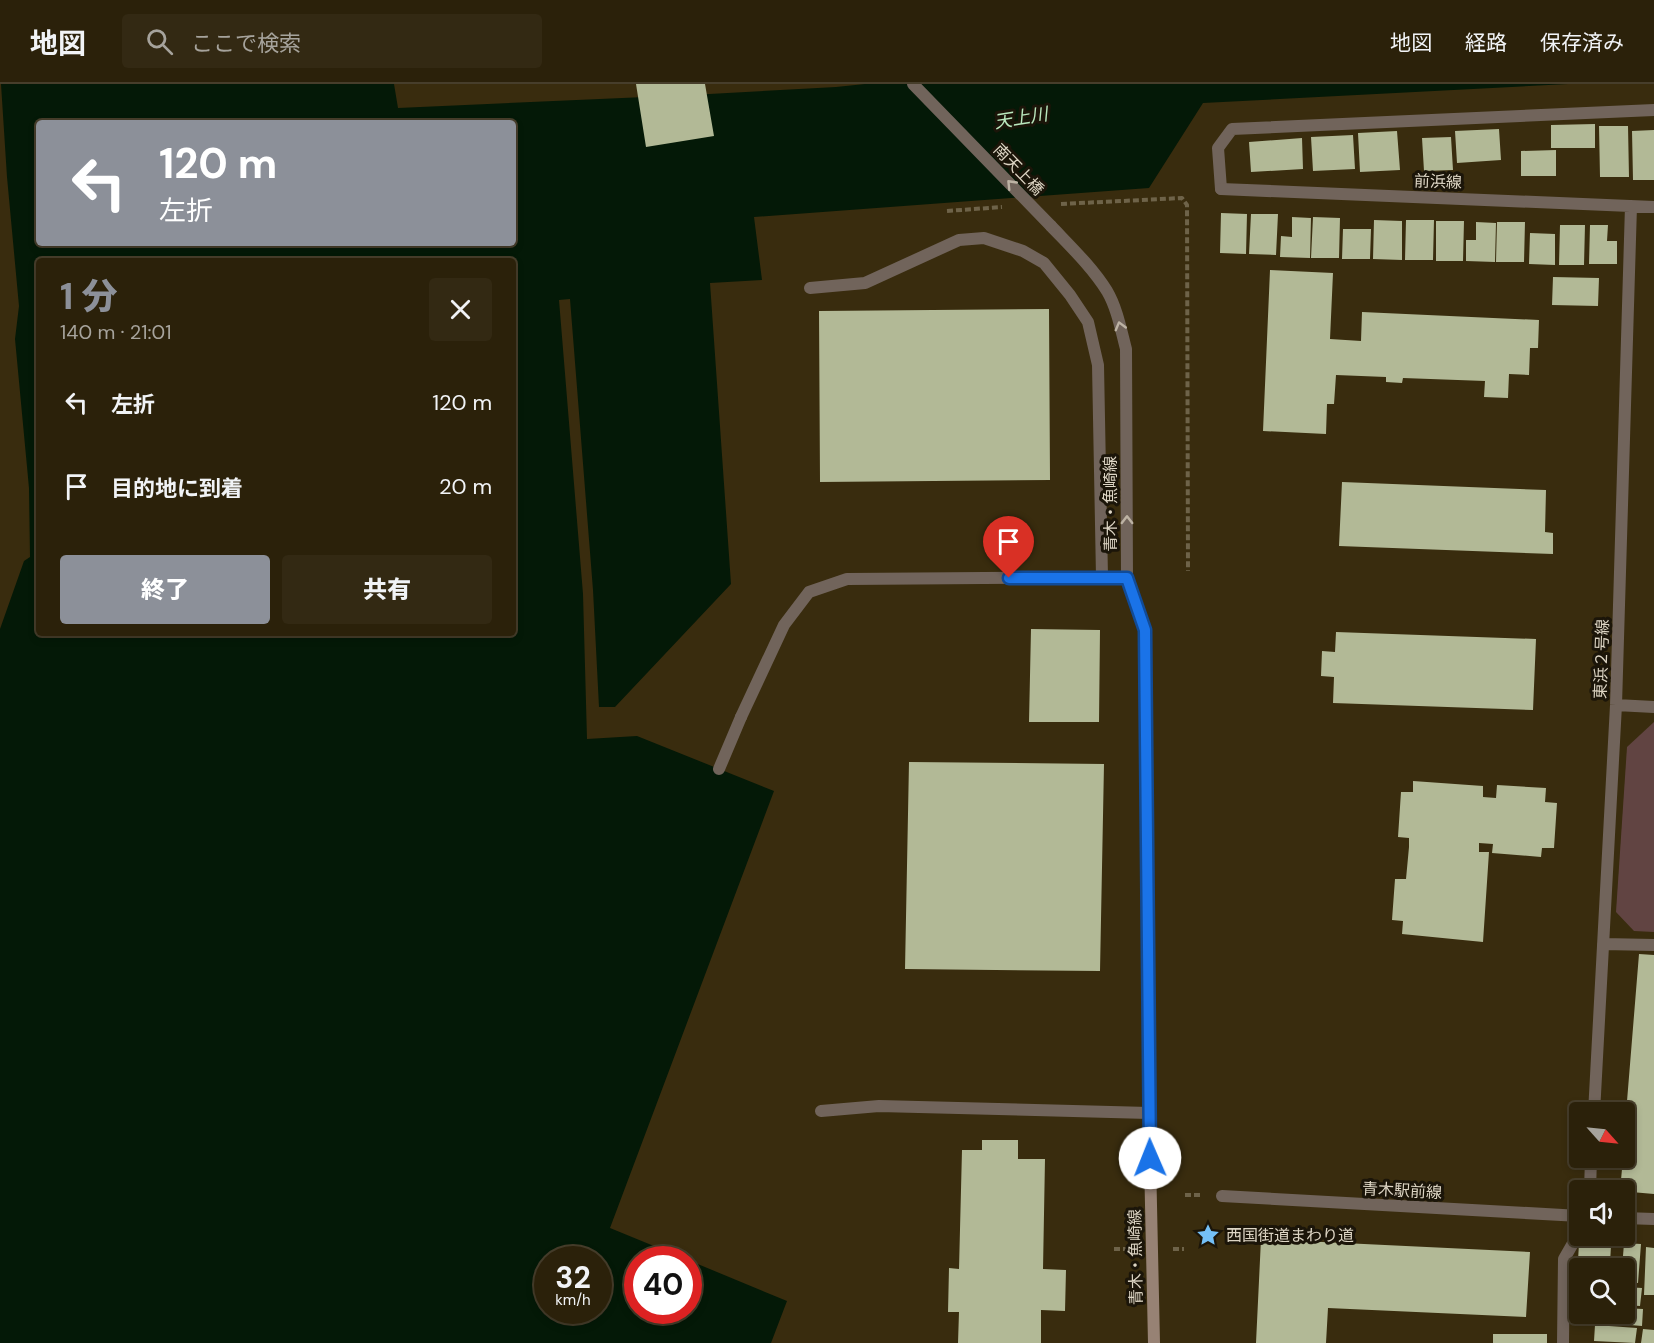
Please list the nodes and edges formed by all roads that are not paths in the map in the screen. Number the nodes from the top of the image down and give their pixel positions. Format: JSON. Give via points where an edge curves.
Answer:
{"nodes":[{"id":1,"x":913,"y":84,"type":"edge"},
{"id":2,"x":1654,"y":110,"type":"edge"},
{"id":3,"x":1631,"y":206,"type":"junction"},
{"id":4,"x":1654,"y":207,"type":"edge"},
{"id":5,"x":1052,"y":226,"type":"joint"},
{"id":6,"x":810,"y":288,"type":"dead end"},
{"id":7,"x":1102,"y":577,"type":"junction"},
{"id":8,"x":1127,"y":578,"type":"junction"},
{"id":9,"x":1616,"y":705,"type":"junction"},
{"id":10,"x":1654,"y":707,"type":"edge"},
{"id":11,"x":719,"y":769,"type":"dead end"},
{"id":12,"x":1603,"y":944,"type":"junction"},
{"id":13,"x":1654,"y":945,"type":"edge"},
{"id":14,"x":1595,"y":1102,"type":"edge"},
{"id":15,"x":821,"y":1112,"type":"dead end"},
{"id":16,"x":1149,"y":1113,"type":"junction"},
{"id":17,"x":1222,"y":1196,"type":"dead end"},
{"id":18,"x":1569,"y":1215,"type":"edge"},
{"id":19,"x":1635,"y":1218,"type":"edge"},
{"id":20,"x":1654,"y":1219,"type":"edge"},
{"id":21,"x":1571,"y":1246,"type":"edge"},
{"id":22,"x":1154,"y":1343,"type":"edge"},
{"id":23,"x":1563,"y":1343,"type":"edge"}],
"edges":[{"from":5,"to":1,"type":"street","name":"南天上橋","one_way":true,"bridge":true},
{"from":2,"to":3,"type":"street","name":"前浜線","via":[[1232,129],[1218,148],[1221,189]]},
{"from":3,"to":4,"type":"street","name":"前浜線"},
{"from":3,"to":9,"type":"street","name":"東浜２号線"},
{"from":8,"to":5,"type":"street","name":"青木・魚崎線","one_way":true,"via":[[1126,350],[1107,292]]},
{"from":6,"to":7,"type":"street","via":[[865,283],[959,240],[984,238],[1044,263],[1088,322],[1098,365]]},
{"from":7,"to":8,"type":"street"},
{"from":7,"to":11,"type":"street","via":[[847,579],[809,592],[784,625]]},
{"from":8,"to":16,"type":"street","name":"青木・魚崎線","via":[[1145,630]]},
{"from":9,"to":10,"type":"street"},
{"from":9,"to":12,"type":"street","name":"東浜２号線"},
{"from":12,"to":13,"type":"street"},
{"from":12,"to":14,"type":"street","name":"東浜２号線"},
{"from":15,"to":16,"type":"street","via":[[879,1106]]},
{"from":16,"to":22,"type":"street","name":"青木・魚崎線"},
{"from":17,"to":18,"type":"street","name":"青木駅前線"},
{"from":19,"to":20,"type":"street"},
{"from":21,"to":23,"type":"street","via":[[1564,1259]]}]}
